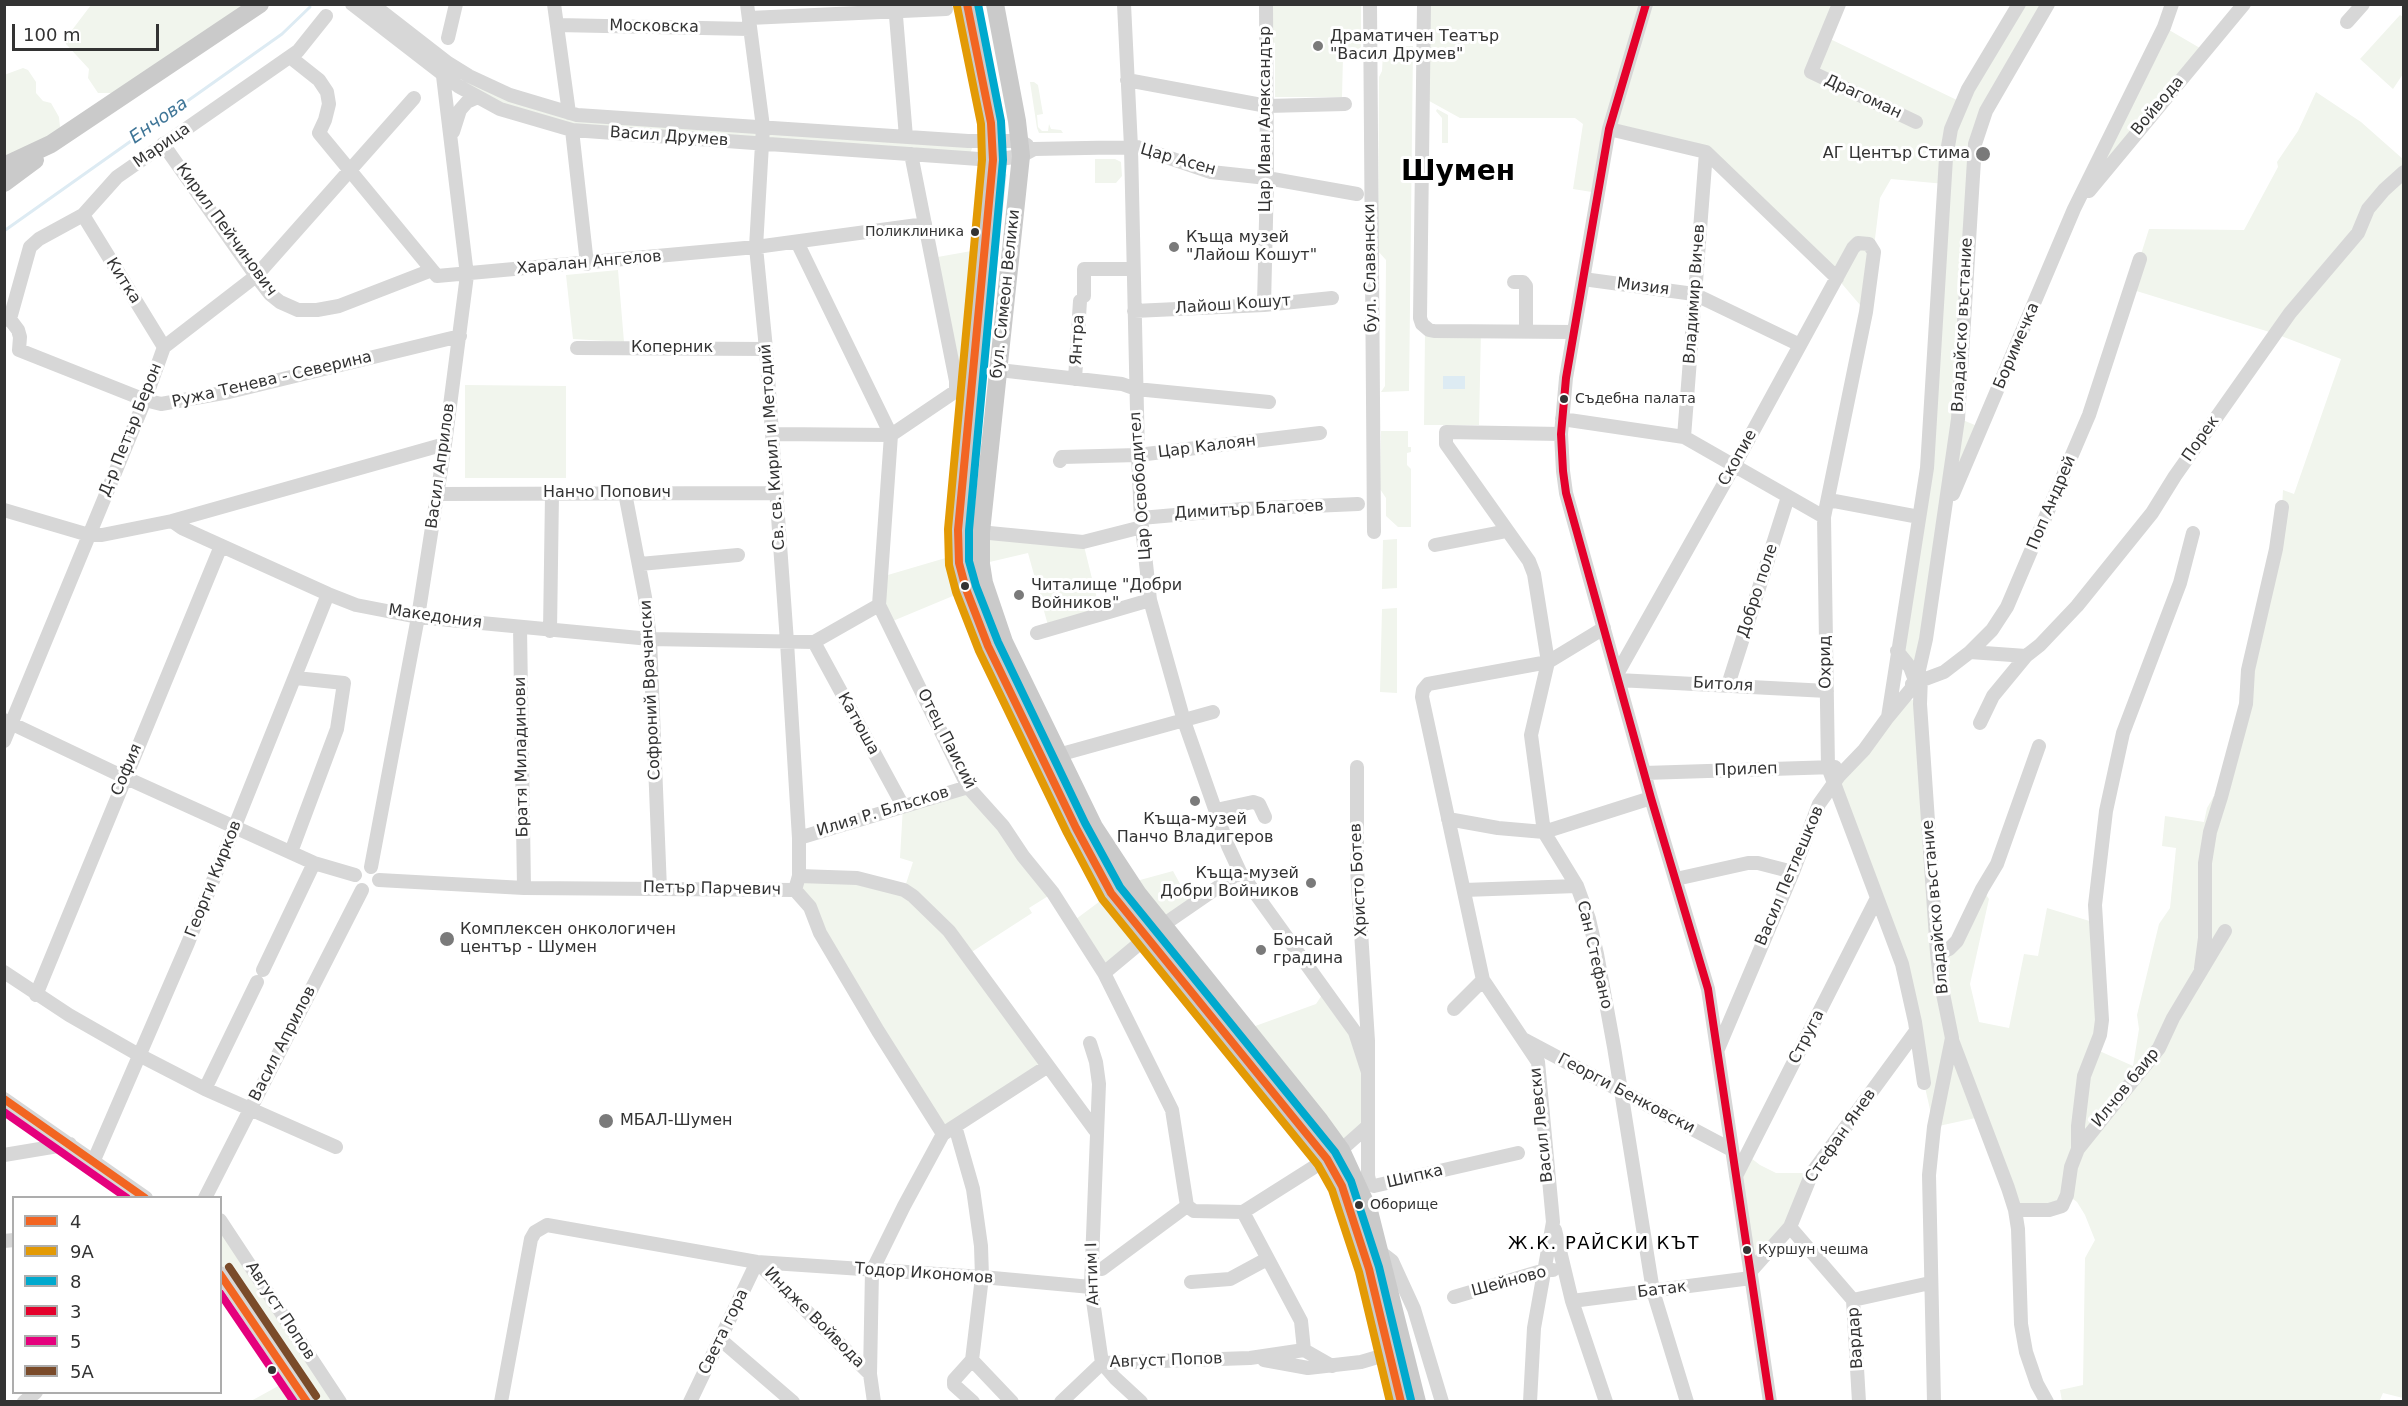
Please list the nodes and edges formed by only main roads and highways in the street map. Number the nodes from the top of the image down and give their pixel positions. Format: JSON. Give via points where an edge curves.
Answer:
{"nodes":[{"id":1,"x":260,"y":4,"type":"edge"},
{"id":2,"x":967,"y":4,"type":"edge"},
{"id":3,"x":995,"y":4,"type":"edge"},
{"id":4,"x":51,"y":144,"type":"junction"},
{"id":5,"x":25,"y":157,"type":"junction"},
{"id":6,"x":4,"y":160,"type":"edge"},
{"id":7,"x":4,"y":166,"type":"edge"},
{"id":8,"x":4,"y":183,"type":"edge"},
{"id":9,"x":1334,"y":1154,"type":"junction"},
{"id":10,"x":1401,"y":1401,"type":"edge"},
{"id":11,"x":1418,"y":1401,"type":"edge"}],
"edges":[{"from":1,"to":4,"type":"main road"},
{"from":2,"to":9,"type":"main road","name":"бул. Симеон Велики","via":[[993,150],[958,530],[959,563],[966,589],[988,646],[1111,892],[1146,938]]},
{"from":3,"to":9,"type":"main road","name":"бул. Симеон Велики","via":[[1025,148],[981,532],[984,583],[1004,642],[1100,836],[1129,883]]},
{"from":4,"to":5,"type":"main road"},
{"from":4,"to":8,"type":"main road"},
{"from":5,"to":6,"type":"main road"},
{"from":5,"to":7,"type":"main road"},
{"from":9,"to":10,"type":"main road","name":"бул. Симеон Велики"},
{"from":9,"to":11,"type":"main road","name":"бул. Симеон Велики","via":[[1357,1181],[1368,1211]]}]}
